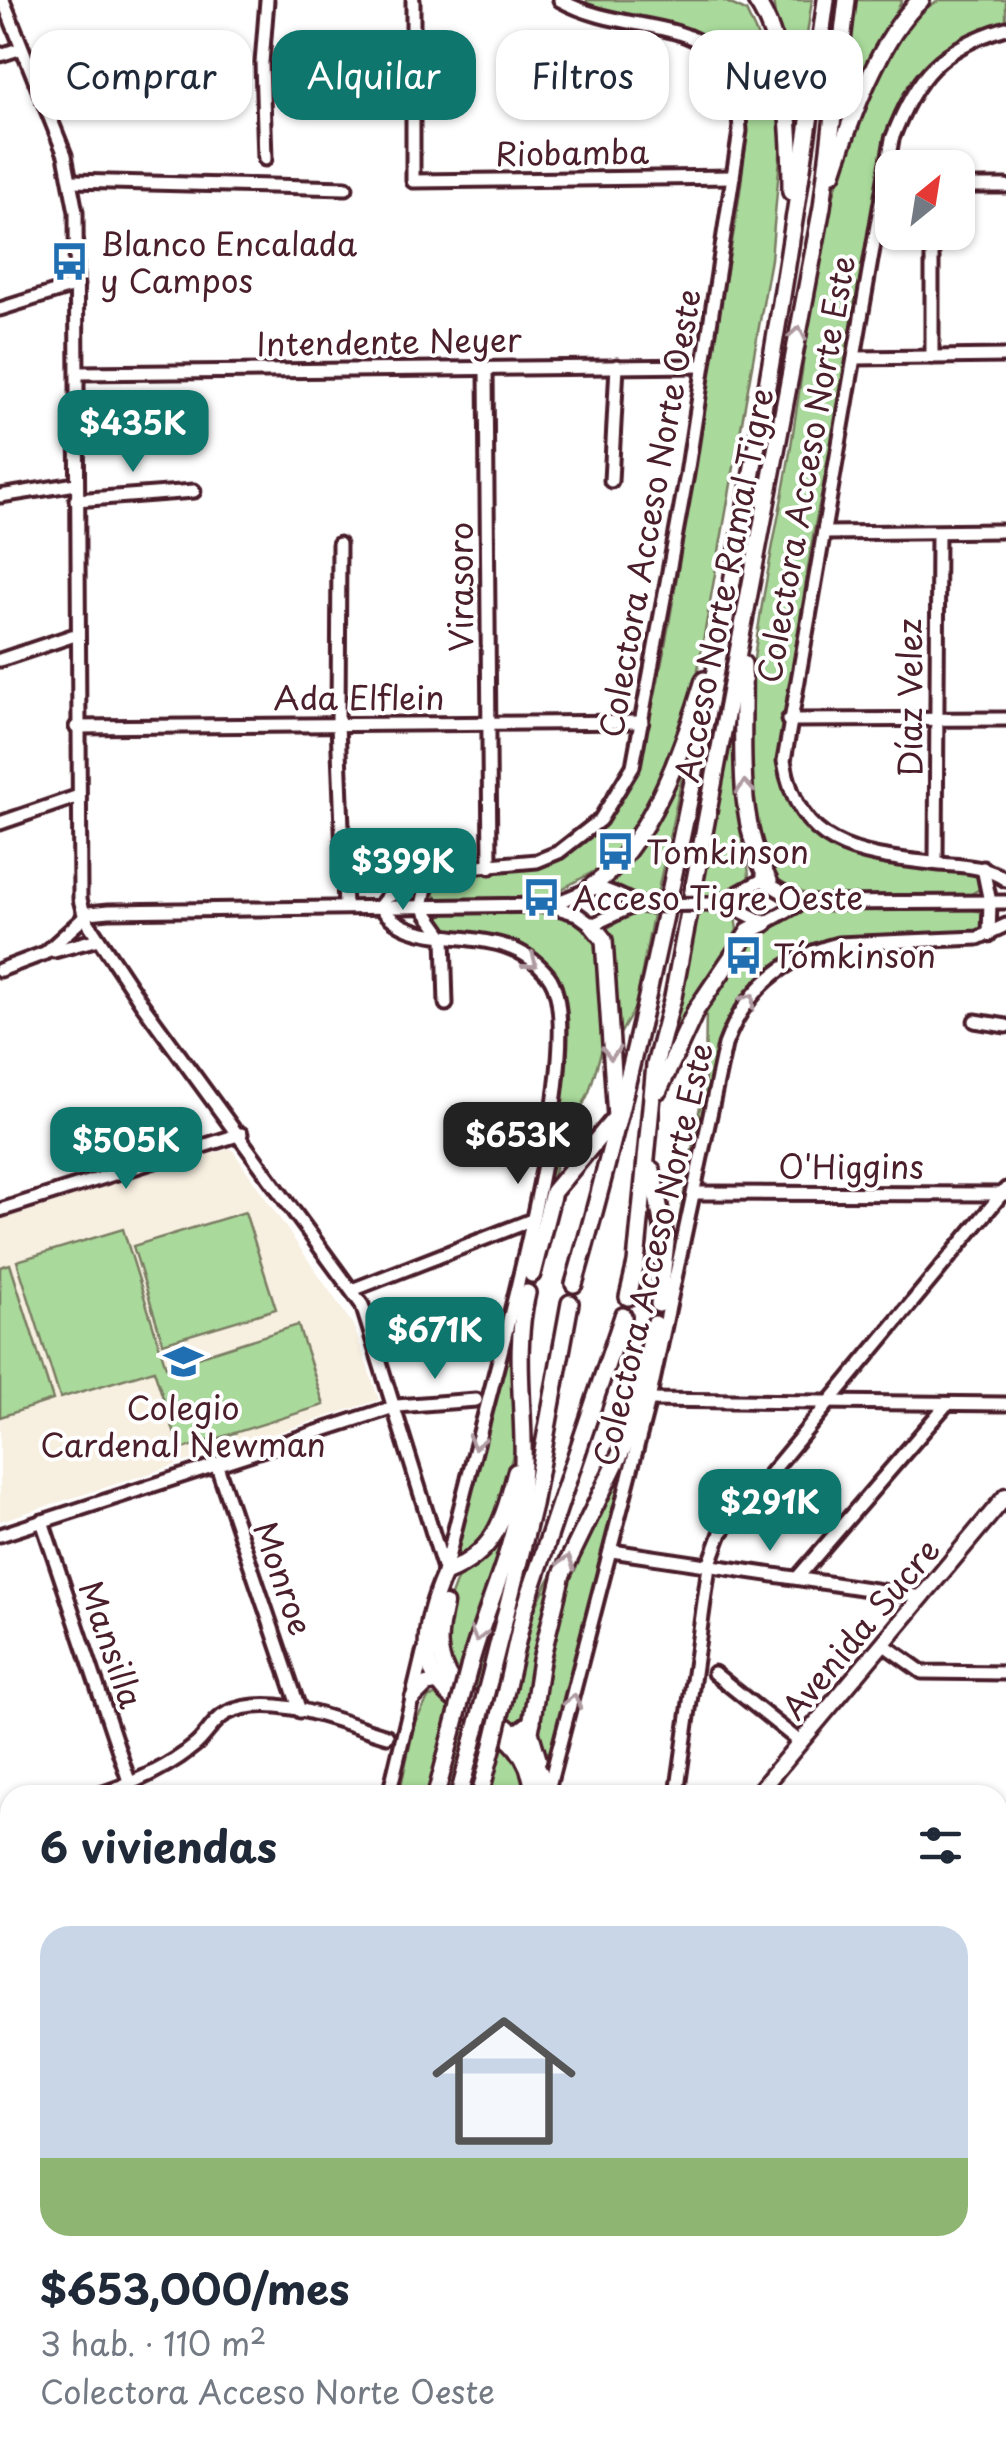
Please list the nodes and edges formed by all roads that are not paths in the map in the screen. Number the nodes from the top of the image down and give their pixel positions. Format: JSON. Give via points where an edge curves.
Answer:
{"nodes":[{"id":1,"x":3,"y":0,"type":"edge"},
{"id":2,"x":267,"y":0,"type":"edge"},
{"id":3,"x":414,"y":0,"type":"edge"},
{"id":4,"x":560,"y":0,"type":"edge"},
{"id":5,"x":755,"y":0,"type":"edge"},
{"id":6,"x":826,"y":0,"type":"edge"},
{"id":7,"x":847,"y":0,"type":"edge"},
{"id":8,"x":921,"y":0,"type":"edge"},
{"id":9,"x":576,"y":4,"type":"edge"},
{"id":10,"x":1006,"y":28,"type":"edge"},
{"id":11,"x":20,"y":49,"type":"junction"},
{"id":12,"x":0,"y":55,"type":"edge"},
{"id":13,"x":893,"y":150,"type":"edge"},
{"id":14,"x":265,"y":160,"type":"dead end"},
{"id":15,"x":733,"y":178,"type":"junction"},
{"id":16,"x":72,"y":181,"type":"junction"},
{"id":17,"x":975,"y":186,"type":"edge"},
{"id":18,"x":1006,"y":186,"type":"edge"},
{"id":19,"x":346,"y":188,"type":"dead end"},
{"id":20,"x":822,"y":207,"type":"junction"},
{"id":21,"x":791,"y":244,"type":"junction"},
{"id":22,"x":876,"y":250,"type":"edge"},
{"id":23,"x":932,"y":250,"type":"edge"},
{"id":24,"x":77,"y":286,"type":"junction"},
{"id":25,"x":0,"y":308,"type":"edge"},
{"id":26,"x":1006,"y":356,"type":"edge"},
{"id":27,"x":932,"y":357,"type":"junction"},
{"id":28,"x":856,"y":358,"type":"junction"},
{"id":29,"x":617,"y":366,"type":"junction"},
{"id":30,"x":700,"y":366,"type":"junction"},
{"id":31,"x":486,"y":368,"type":"junction"},
{"id":32,"x":78,"y":372,"type":"junction"},
{"id":33,"x":610,"y":482,"type":"dead end"},
{"id":34,"x":76,"y":484,"type":"junction"},
{"id":35,"x":194,"y":491,"type":"dead end"},
{"id":36,"x":0,"y":496,"type":"edge"},
{"id":37,"x":76,"y":500,"type":"junction"},
{"id":38,"x":1001,"y":532,"type":"dead end"},
{"id":39,"x":938,"y":533,"type":"junction"},
{"id":40,"x":824,"y":534,"type":"junction"},
{"id":41,"x":339,"y":544,"type":"dead end"},
{"id":42,"x":730,"y":594,"type":"junction"},
{"id":43,"x":742,"y":635,"type":"junction"},
{"id":44,"x":75,"y":636,"type":"junction"},
{"id":45,"x":0,"y":660,"type":"edge"},
{"id":46,"x":936,"y":719,"type":"junction"},
{"id":47,"x":1006,"y":719,"type":"edge"},
{"id":48,"x":788,"y":720,"type":"junction"},
{"id":49,"x":642,"y":722,"type":"junction"},
{"id":50,"x":338,"y":724,"type":"junction"},
{"id":51,"x":488,"y":724,"type":"junction"},
{"id":52,"x":76,"y":727,"type":"junction"},
{"id":53,"x":76,"y":797,"type":"junction"},
{"id":54,"x":0,"y":823,"type":"edge"},
{"id":55,"x":936,"y":863,"type":"junction"},
{"id":56,"x":490,"y":867,"type":"junction"},
{"id":57,"x":983,"y":868,"type":"junction"},
{"id":58,"x":429,"y":873,"type":"junction"},
{"id":59,"x":1006,"y":880,"type":"edge"},
{"id":60,"x":773,"y":885,"type":"junction"},
{"id":61,"x":585,"y":890,"type":"junction"},
{"id":62,"x":990,"y":902,"type":"junction"},
{"id":63,"x":1006,"y":902,"type":"edge"},
{"id":64,"x":802,"y":903,"type":"junction"},
{"id":65,"x":639,"y":904,"type":"junction"},
{"id":66,"x":715,"y":904,"type":"junction"},
{"id":67,"x":548,"y":905,"type":"junction"},
{"id":68,"x":345,"y":906,"type":"junction"},
{"id":69,"x":380,"y":906,"type":"junction"},
{"id":70,"x":422,"y":906,"type":"junction"},
{"id":71,"x":577,"y":914,"type":"junction"},
{"id":72,"x":85,"y":918,"type":"junction"},
{"id":73,"x":771,"y":920,"type":"junction"},
{"id":74,"x":592,"y":925,"type":"junction"},
{"id":75,"x":1006,"y":925,"type":"edge"},
{"id":76,"x":989,"y":934,"type":"junction"},
{"id":77,"x":444,"y":936,"type":"junction"},
{"id":78,"x":98,"y":940,"type":"junction"},
{"id":79,"x":45,"y":953,"type":"junction"},
{"id":80,"x":0,"y":970,"type":"edge"},
{"id":81,"x":446,"y":1004,"type":"dead end"},
{"id":82,"x":976,"y":1021,"type":"dead end"},
{"id":83,"x":1006,"y":1026,"type":"edge"},
{"id":84,"x":616,"y":1117,"type":"junction"},
{"id":85,"x":650,"y":1117,"type":"junction"},
{"id":86,"x":240,"y":1134,"type":"junction"},
{"id":87,"x":648,"y":1151,"type":"junction"},
{"id":88,"x":1005,"y":1192,"type":"edge"},
{"id":89,"x":696,"y":1193,"type":"junction"},
{"id":90,"x":0,"y":1195,"type":"edge"},
{"id":91,"x":3,"y":1209,"type":"edge"},
{"id":92,"x":532,"y":1220,"type":"junction"},
{"id":93,"x":532,"y":1274,"type":"dead end"},
{"id":94,"x":574,"y":1284,"type":"dead end"},
{"id":95,"x":352,"y":1290,"type":"junction"},
{"id":96,"x":527,"y":1294,"type":"dead end"},
{"id":97,"x":628,"y":1297,"type":"dead end"},
{"id":98,"x":570,"y":1303,"type":"dead end"},
{"id":99,"x":659,"y":1304,"type":"dead end"},
{"id":100,"x":623,"y":1316,"type":"dead end"},
{"id":101,"x":654,"y":1324,"type":"dead end"},
{"id":102,"x":476,"y":1400,"type":"dead end"},
{"id":103,"x":649,"y":1400,"type":"junction"},
{"id":104,"x":827,"y":1404,"type":"junction"},
{"id":105,"x":1006,"y":1404,"type":"edge"},
{"id":106,"x":397,"y":1406,"type":"junction"},
{"id":107,"x":946,"y":1406,"type":"junction"},
{"id":108,"x":522,"y":1439,"type":"junction"},
{"id":109,"x":216,"y":1463,"type":"junction"},
{"id":110,"x":1006,"y":1496,"type":"edge"},
{"id":111,"x":42,"y":1521,"type":"junction"},
{"id":112,"x":455,"y":1526,"type":"junction"},
{"id":113,"x":433,"y":1530,"type":"junction"},
{"id":114,"x":0,"y":1535,"type":"edge"},
{"id":115,"x":612,"y":1551,"type":"junction"},
{"id":116,"x":709,"y":1566,"type":"junction"},
{"id":117,"x":446,"y":1574,"type":"junction"},
{"id":118,"x":797,"y":1578,"type":"junction"},
{"id":119,"x":922,"y":1597,"type":"junction"},
{"id":120,"x":883,"y":1644,"type":"junction"},
{"id":121,"x":424,"y":1653,"type":"junction"},
{"id":122,"x":714,"y":1672,"type":"dead end"},
{"id":123,"x":1006,"y":1673,"type":"edge"},
{"id":124,"x":435,"y":1681,"type":"junction"},
{"id":125,"x":453,"y":1684,"type":"junction"},
{"id":126,"x":413,"y":1698,"type":"junction"},
{"id":127,"x":300,"y":1711,"type":"junction"},
{"id":128,"x":532,"y":1722,"type":"junction"},
{"id":129,"x":387,"y":1736,"type":"dead end"},
{"id":130,"x":501,"y":1738,"type":"junction"},
{"id":131,"x":800,"y":1742,"type":"junction"},
{"id":132,"x":538,"y":1760,"type":"junction"},
{"id":133,"x":130,"y":1784,"type":"junction"},
{"id":134,"x":127,"y":1785,"type":"edge"},
{"id":135,"x":392,"y":1785,"type":"edge"},
{"id":136,"x":439,"y":1785,"type":"edge"},
{"id":137,"x":462,"y":1785,"type":"edge"},
{"id":138,"x":484,"y":1785,"type":"edge"},
{"id":139,"x":531,"y":1785,"type":"edge"},
{"id":140,"x":544,"y":1785,"type":"edge"},
{"id":141,"x":550,"y":1785,"type":"edge"},
{"id":142,"x":678,"y":1785,"type":"edge"},
{"id":143,"x":764,"y":1785,"type":"edge"}],
"edges":[{"from":1,"to":11,"type":"street"},
{"from":2,"to":14,"type":"street"},
{"from":3,"to":15,"type":"street","name":"Riobamba","via":[[413,182]]},
{"from":4,"to":9,"type":"street","name":"Colectora Acceso Norte Oeste"},
{"from":5,"to":21,"type":"highway","via":[[768,21],[788,116]]},
{"from":6,"to":21,"type":"highway","name":"Acceso Norte Ramal Tigre"},
{"from":7,"to":20,"type":"highway","name":"Acceso Norte Ramal Tigre"},
{"from":8,"to":20,"type":"highway","via":[[902,20],[873,74]]},
{"from":9,"to":15,"type":"street","name":"Colectora Acceso Norte Oeste","via":[[596,18],[665,26],[712,51],[739,107]]},
{"from":10,"to":13,"type":"street","name":"Colectora Acceso Norte Este","via":[[961,44],[923,77],[897,127]]},
{"from":11,"to":12,"type":"street"},
{"from":11,"to":16,"type":"street"},
{"from":15,"to":30,"type":"street","name":"Colectora Acceso Norte Oeste"},
{"from":16,"to":19,"type":"street"},
{"from":16,"to":24,"type":"street"},
{"from":17,"to":18,"type":"street"},
{"from":43,"to":20,"type":"highway","name":"Acceso Norte Ramal Tigre","one_way":true},
{"from":21,"to":42,"type":"highway","name":"Acceso Norte Ramal Tigre"},
{"from":22,"to":28,"type":"street","name":"Colectora Acceso Norte Este"},
{"from":23,"to":27,"type":"street"},
{"from":24,"to":25,"type":"street"},
{"from":24,"to":32,"type":"street"},
{"from":26,"to":27,"type":"street"},
{"from":27,"to":28,"type":"street"},
{"from":28,"to":40,"type":"street","name":"Colectora Acceso Norte Este"},
{"from":29,"to":30,"type":"street","name":"Intendente Neyer"},
{"from":29,"to":31,"type":"street","name":"Intendente Neyer"},
{"from":29,"to":33,"type":"street"},
{"from":30,"to":49,"type":"street","name":"Colectora Acceso Norte Oeste","via":[[688,474]]},
{"from":31,"to":32,"type":"street","name":"Intendente Neyer"},
{"from":31,"to":51,"type":"street","name":"Virasoro"},
{"from":32,"to":34,"type":"street"},
{"from":34,"to":36,"type":"street"},
{"from":34,"to":37,"type":"street"},
{"from":35,"to":37,"type":"street"},
{"from":37,"to":44,"type":"street"},
{"from":38,"to":39,"type":"street"},
{"from":39,"to":40,"type":"street"},
{"from":39,"to":46,"type":"street","name":"Díaz Velez"},
{"from":40,"to":48,"type":"street","name":"Colectora Acceso Norte Este"},
{"from":41,"to":50,"type":"street"},
{"from":42,"to":61,"type":"highway","via":[[664,787],[615,867]]},
{"from":42,"to":84,"type":"highway","name":"Acceso Norte Ramal Tigre","via":[[651,994]]},
{"from":60,"to":43,"type":"highway","one_way":true,"via":[[756,854],[745,795]]},
{"from":43,"to":85,"type":"highway","name":"Acceso Norte Ramal Tigre"},
{"from":44,"to":45,"type":"street"},
{"from":44,"to":52,"type":"street"},
{"from":46,"to":47,"type":"street"},
{"from":46,"to":48,"type":"street"},
{"from":46,"to":55,"type":"street","name":"Díaz Velez"},
{"from":48,"to":55,"type":"street","name":"Colectora Acceso Norte Este","via":[[788,784],[823,836],[864,854]]},
{"from":49,"to":51,"type":"street","name":"Ada Elflein"},
{"from":49,"to":56,"type":"street","name":"Colectora Acceso Norte Oeste","via":[[633,766],[600,820],[548,856]]},
{"from":50,"to":51,"type":"street","name":"Ada Elflein"},
{"from":50,"to":52,"type":"street","name":"Ada Elflein"},
{"from":50,"to":68,"type":"street"},
{"from":51,"to":56,"type":"street","name":"Virasoro"},
{"from":52,"to":53,"type":"street"},
{"from":53,"to":54,"type":"street"},
{"from":53,"to":72,"type":"street"},
{"from":55,"to":57,"type":"street","name":"Colectora Acceso Norte Este"},
{"from":56,"to":58,"type":"street","name":"Colectora Acceso Norte Oeste"},
{"from":57,"to":59,"type":"street","name":"Colectora Acceso Norte Este"},
{"from":57,"to":62,"type":"street"},
{"from":58,"to":69,"type":"street","name":"Colectora Acceso Norte Oeste"},
{"from":58,"to":70,"type":"street"},
{"from":60,"to":64,"type":"street"},
{"from":60,"to":66,"type":"street","via":[[756,882]]},
{"from":60,"to":73,"type":"street","via":[[782,903]]},
{"from":61,"to":65,"type":"street","via":[[608,889]]},
{"from":61,"to":67,"type":"street"},
{"from":61,"to":71,"type":"street"},
{"from":62,"to":63,"type":"street"},
{"from":62,"to":64,"type":"street"},
{"from":62,"to":76,"type":"street"},
{"from":64,"to":73,"type":"street"},
{"from":65,"to":66,"type":"street","bridge":true},
{"from":65,"to":74,"type":"street"},
{"from":66,"to":73,"type":"street"},
{"from":67,"to":70,"type":"street"},
{"from":67,"to":71,"type":"street"},
{"from":68,"to":69,"type":"street"},
{"from":68,"to":72,"type":"street","via":[[110,911]]},
{"from":69,"to":70,"type":"street"},
{"from":69,"to":77,"type":"street","via":[[426,936]]},
{"from":70,"to":77,"type":"street"},
{"from":71,"to":74,"type":"street"},
{"from":72,"to":78,"type":"street"},
{"from":72,"to":79,"type":"street"},
{"from":73,"to":85,"type":"highway","via":[[750,930],[696,1010]]},
{"from":74,"to":84,"type":"highway","one_way":true,"via":[[604,940]]},
{"from":75,"to":76,"type":"street","name":"Colectora Acceso Norte Este"},
{"from":89,"to":76,"type":"street","name":"Colectora Acceso Norte Este","one_way":true,"via":[[724,1046],[767,978],[799,956],[838,944]]},
{"from":77,"to":81,"type":"street"},
{"from":77,"to":92,"type":"street","one_way":true,"via":[[499,942],[533,960],[556,987],[555,1109]]},
{"from":78,"to":79,"type":"street"},
{"from":78,"to":86,"type":"street"},
{"from":79,"to":80,"type":"street"},
{"from":82,"to":83,"type":"street"},
{"from":84,"to":93,"type":"highway","via":[[553,1192]]},
{"from":84,"to":94,"type":"highway","name":"Acceso Norte Ramal Tigre"},
{"from":85,"to":87,"type":"highway","name":"Acceso Norte Ramal Tigre"},
{"from":86,"to":91,"type":"street"},
{"from":86,"to":95,"type":"street"},
{"from":87,"to":97,"type":"highway","name":"Acceso Norte Ramal Tigre"},
{"from":87,"to":99,"type":"highway","via":[[666,1242]]},
{"from":88,"to":89,"type":"street","name":"O'Higgins"},
{"from":88,"to":104,"type":"street"},
{"from":89,"to":103,"type":"street","name":"Colectora Acceso Norte Este"},
{"from":90,"to":91,"type":"street"},
{"from":92,"to":95,"type":"street"},
{"from":92,"to":112,"type":"street","one_way":true},
{"from":95,"to":106,"type":"street"},
{"from":96,"to":108,"type":"highway"},
{"from":98,"to":137,"type":"highway","bridge":true,"via":[[533,1506]]},
{"from":100,"to":130,"type":"highway","bridge":true,"via":[[524,1611]]},
{"from":128,"to":101,"type":"highway","one_way":true,"via":[[562,1574],[627,1440]]},
{"from":102,"to":106,"type":"street"},
{"from":103,"to":104,"type":"street"},
{"from":103,"to":115,"type":"street","name":"Colectora Acceso Norte Este"},
{"from":104,"to":107,"type":"street"},
{"from":104,"to":116,"type":"street","via":[[720,1533]]},
{"from":105,"to":107,"type":"street"},
{"from":106,"to":109,"type":"street"},
{"from":106,"to":113,"type":"street"},
{"from":107,"to":118,"type":"street"},
{"from":108,"to":117,"type":"highway","via":[[489,1545]]},
{"from":108,"to":136,"type":"highway","one_way":true,"bridge":true,"via":[[518,1509]]},
{"from":109,"to":111,"type":"street"},
{"from":109,"to":127,"type":"street","name":"Monroe"},
{"from":110,"to":119,"type":"main road","name":"Avenida Sucre"},
{"from":111,"to":114,"type":"street"},
{"from":111,"to":133,"type":"street","name":"Mansilla"},
{"from":112,"to":113,"type":"street"},
{"from":112,"to":117,"type":"street"},
{"from":113,"to":117,"type":"street"},
{"from":115,"to":116,"type":"street"},
{"from":141,"to":115,"type":"street","name":"Colectora Acceso Norte Este","one_way":true},
{"from":116,"to":118,"type":"street"},
{"from":116,"to":142,"type":"street"},
{"from":117,"to":121,"type":"main road"},
{"from":117,"to":125,"type":"main road","via":[[437,1642]]},
{"from":118,"to":119,"type":"street"},
{"from":119,"to":120,"type":"main road","name":"Avenida Sucre"},
{"from":120,"to":123,"type":"street","via":[[922,1672]]},
{"from":120,"to":131,"type":"main road","name":"Avenida Sucre"},
{"from":121,"to":124,"type":"main road"},
{"from":121,"to":126,"type":"street"},
{"from":122,"to":131,"type":"street"},
{"from":124,"to":125,"type":"main road"},
{"from":124,"to":126,"type":"main road"},
{"from":124,"to":130,"type":"main road"},
{"from":125,"to":130,"type":"main road"},
{"from":126,"to":135,"type":"street"},
{"from":127,"to":129,"type":"street"},
{"from":127,"to":133,"type":"street","via":[[254,1706],[226,1714],[196,1745]]},
{"from":128,"to":130,"type":"highway"},
{"from":128,"to":132,"type":"highway"},
{"from":130,"to":132,"type":"main road"},
{"from":130,"to":138,"type":"highway"},
{"from":130,"to":139,"type":"main road","via":[[528,1766]]},
{"from":131,"to":143,"type":"main road","name":"Avenida Sucre"},
{"from":132,"to":140,"type":"main road"},
{"from":133,"to":134,"type":"street"}]}
